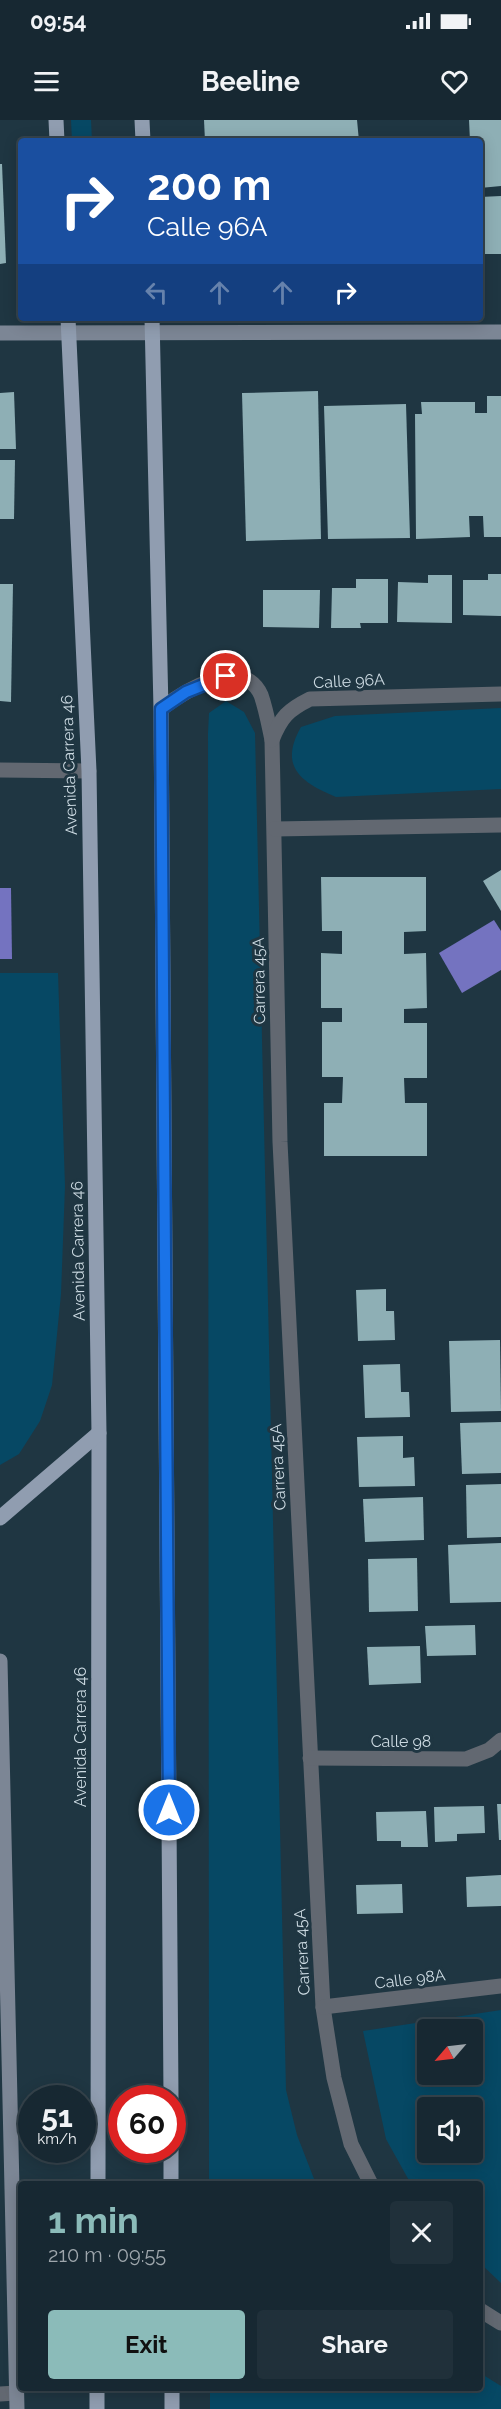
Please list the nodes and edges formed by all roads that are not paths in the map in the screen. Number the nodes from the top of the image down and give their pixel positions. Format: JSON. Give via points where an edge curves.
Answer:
{"nodes":[{"id":1,"x":56,"y":120,"type":"edge"},
{"id":2,"x":142,"y":120,"type":"edge"},
{"id":3,"x":57,"y":138,"type":"edge"},
{"id":4,"x":143,"y":138,"type":"edge"},
{"id":5,"x":152,"y":325,"type":"edge"},
{"id":6,"x":68,"y":326,"type":"edge"},
{"id":7,"x":501,"y":332,"type":"edge"},
{"id":8,"x":0,"y":333,"type":"edge"},
{"id":9,"x":501,"y":694,"type":"edge"},
{"id":10,"x":161,"y":709,"type":"junction"},
{"id":11,"x":272,"y":740,"type":"junction"},
{"id":12,"x":0,"y":770,"type":"edge"},
{"id":13,"x":89,"y":771,"type":"junction"},
{"id":14,"x":501,"y":825,"type":"edge"},
{"id":15,"x":275,"y":829,"type":"junction"},
{"id":16,"x":99,"y":1433,"type":"junction"},
{"id":17,"x":0,"y":1518,"type":"edge"},
{"id":18,"x":0,"y":1661,"type":"edge"},
{"id":19,"x":495,"y":1745,"type":"edge"},
{"id":20,"x":310,"y":1758,"type":"junction"},
{"id":21,"x":501,"y":1986,"type":"edge"},
{"id":22,"x":323,"y":2007,"type":"junction"},
{"id":23,"x":171,"y":2085,"type":"edge"},
{"id":24,"x":171,"y":2163,"type":"edge"},
{"id":25,"x":98,"y":2181,"type":"edge"},
{"id":26,"x":171,"y":2181,"type":"edge"},
{"id":27,"x":370,"y":2181,"type":"edge"},
{"id":28,"x":483,"y":2312,"type":"edge"},
{"id":29,"x":501,"y":2323,"type":"edge"},
{"id":30,"x":97,"y":2391,"type":"edge"},
{"id":31,"x":172,"y":2391,"type":"edge"},
{"id":32,"x":16,"y":2393,"type":"junction"},
{"id":33,"x":0,"y":2394,"type":"edge"},
{"id":34,"x":16,"y":2409,"type":"edge"},
{"id":35,"x":97,"y":2409,"type":"edge"},
{"id":36,"x":172,"y":2409,"type":"edge"}],
"edges":[{"from":1,"to":3,"type":"main road"},
{"from":2,"to":4,"type":"main road"},
{"from":5,"to":6,"type":"street"},
{"from":5,"to":7,"type":"street"},
{"from":5,"to":10,"type":"main road"},
{"from":6,"to":8,"type":"street"},
{"from":6,"to":13,"type":"main road","name":"Avenida Carrera 46"},
{"from":9,"to":11,"type":"street","name":"Calle 96A","via":[[310,699],[290,709]]},
{"from":10,"to":11,"type":"street","via":[[210,681],[226,676],[243,678],[260,694]]},
{"from":10,"to":23,"type":"main road"},
{"from":11,"to":15,"type":"street","name":"Carrera 45A"},
{"from":12,"to":13,"type":"street"},
{"from":13,"to":16,"type":"main road","name":"Avenida Carrera 46"},
{"from":14,"to":15,"type":"street"},
{"from":15,"to":20,"type":"street","name":"Carrera 45A","via":[[280,1142]]},
{"from":16,"to":17,"type":"main road"},
{"from":16,"to":25,"type":"main road","name":"Avenida Carrera 46"},
{"from":18,"to":32,"type":"street"},
{"from":19,"to":20,"type":"street","name":"Calle 98","via":[[466,1759]]},
{"from":20,"to":22,"type":"street","name":"Carrera 45A"},
{"from":21,"to":22,"type":"street","name":"Calle 98A"},
{"from":22,"to":27,"type":"street","name":"Carrera 45A","via":[[334,2078],[351,2144]]},
{"from":24,"to":26,"type":"main road"},
{"from":28,"to":29,"type":"street"},
{"from":30,"to":35,"type":"main road"},
{"from":31,"to":36,"type":"main road"},
{"from":32,"to":33,"type":"street"},
{"from":32,"to":34,"type":"street"}]}
